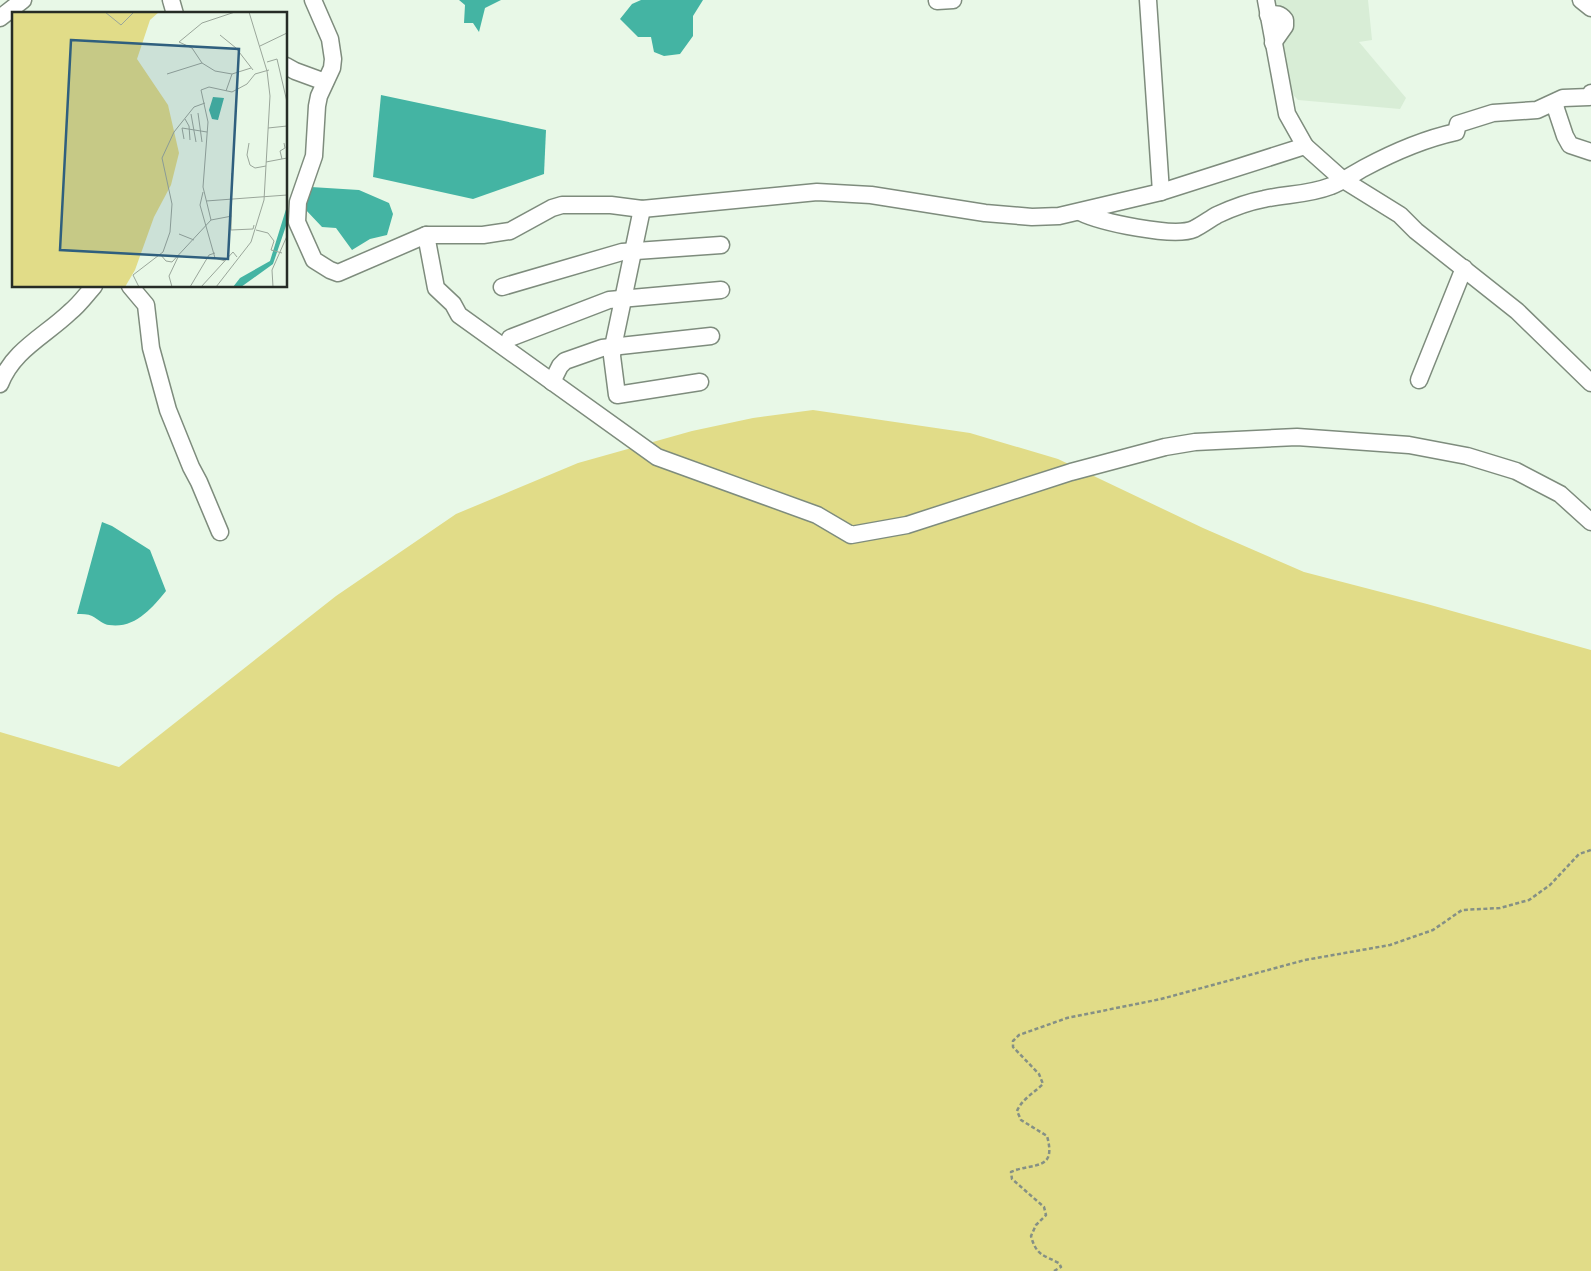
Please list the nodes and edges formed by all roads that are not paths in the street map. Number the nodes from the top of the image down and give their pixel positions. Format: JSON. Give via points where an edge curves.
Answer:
{"nodes":[{"id":1,"x":23,"y":0,"type":"edge"},
{"id":2,"x":313,"y":0,"type":"edge"},
{"id":3,"x":953,"y":0,"type":"edge"},
{"id":4,"x":1148,"y":0,"type":"edge"},
{"id":5,"x":1581,"y":0,"type":"edge"},
{"id":6,"x":936,"y":1,"type":"dead end"},
{"id":7,"x":1267,"y":8,"type":"edge"},
{"id":8,"x":1591,"y":8,"type":"edge"},
{"id":9,"x":0,"y":18,"type":"edge"},
{"id":10,"x":288,"y":67,"type":"edge"},
{"id":11,"x":325,"y":82,"type":"junction"},
{"id":12,"x":1591,"y":93,"type":"edge"},
{"id":13,"x":1554,"y":103,"type":"junction"},
{"id":14,"x":1305,"y":146,"type":"junction"},
{"id":15,"x":1591,"y":152,"type":"edge"},
{"id":16,"x":1342,"y":179,"type":"junction"},
{"id":17,"x":1161,"y":192,"type":"junction"},
{"id":18,"x":642,"y":209,"type":"junction"},
{"id":19,"x":1080,"y":212,"type":"junction"},
{"id":20,"x":426,"y":235,"type":"junction"},
{"id":21,"x":721,"y":246,"type":"dead end"},
{"id":22,"x":633,"y":251,"type":"junction"},
{"id":23,"x":1464,"y":268,"type":"junction"},
{"id":24,"x":502,"y":287,"type":"dead end"},
{"id":25,"x":92,"y":288,"type":"edge"},
{"id":26,"x":132,"y":288,"type":"edge"},
{"id":27,"x":721,"y":290,"type":"dead end"},
{"id":28,"x":623,"y":299,"type":"junction"},
{"id":29,"x":711,"y":336,"type":"dead end"},
{"id":30,"x":510,"y":338,"type":"dead end"},
{"id":31,"x":613,"y":347,"type":"junction"},
{"id":32,"x":1585,"y":370,"type":"edge"},
{"id":33,"x":1419,"y":380,"type":"dead end"},
{"id":34,"x":552,"y":382,"type":"junction"},
{"id":35,"x":700,"y":382,"type":"dead end"},
{"id":36,"x":1591,"y":383,"type":"edge"},
{"id":37,"x":0,"y":384,"type":"edge"},
{"id":38,"x":1588,"y":514,"type":"edge"},
{"id":39,"x":220,"y":532,"type":"dead end"}],
"edges":[{"from":1,"to":9,"type":"street"},
{"from":2,"to":11,"type":"street","via":[[332,49],[332,68]]},
{"from":3,"to":6,"type":"street"},
{"from":4,"to":17,"type":"street"},
{"from":5,"to":8,"type":"street"},
{"from":7,"to":14,"type":"street","via":[[1286,114]]},
{"from":10,"to":11,"type":"street"},
{"from":11,"to":20,"type":"street","via":[[317,106],[314,156],[297,213],[297,222],[314,260],[338,273]]},
{"from":12,"to":13,"type":"street","via":[[1589,97],[1563,98]]},
{"from":13,"to":15,"type":"street","via":[[1570,145]]},
{"from":13,"to":16,"type":"street","via":[[1537,110],[1493,113],[1458,124],[1456,132],[1388,156]]},
{"from":14,"to":16,"type":"street"},
{"from":14,"to":17,"type":"street"},
{"from":16,"to":19,"type":"street","via":[[1332,186],[1300,195],[1265,198],[1237,206],[1193,230],[1178,232],[1101,220]]},
{"from":16,"to":23,"type":"street","via":[[1400,215]]},
{"from":17,"to":19,"type":"street"},
{"from":18,"to":19,"type":"street","via":[[817,192],[871,195],[1032,217]]},
{"from":18,"to":20,"type":"street","via":[[562,205],[510,231],[483,235]]},
{"from":18,"to":22,"type":"street"},
{"from":20,"to":34,"type":"street","via":[[436,288],[453,304],[459,315]]},
{"from":21,"to":22,"type":"street"},
{"from":22,"to":24,"type":"street"},
{"from":22,"to":28,"type":"street"},
{"from":23,"to":32,"type":"street"},
{"from":23,"to":33,"type":"street"},
{"from":25,"to":37,"type":"street","via":[[71,312],[14,358]]},
{"from":26,"to":39,"type":"street","via":[[146,305],[150,348],[168,410]]},
{"from":27,"to":28,"type":"street"},
{"from":28,"to":30,"type":"street","via":[[609,300]]},
{"from":28,"to":31,"type":"street"},
{"from":29,"to":31,"type":"street"},
{"from":31,"to":34,"type":"street","via":[[566,361]]},
{"from":31,"to":35,"type":"street","via":[[617,395]]},
{"from":32,"to":36,"type":"street"},
{"from":34,"to":38,"type":"street","via":[[657,457],[817,515],[851,536],[907,525],[1071,472],[1165,447],[1195,442],[1297,437],[1409,445],[1467,456],[1516,470]]}]}
